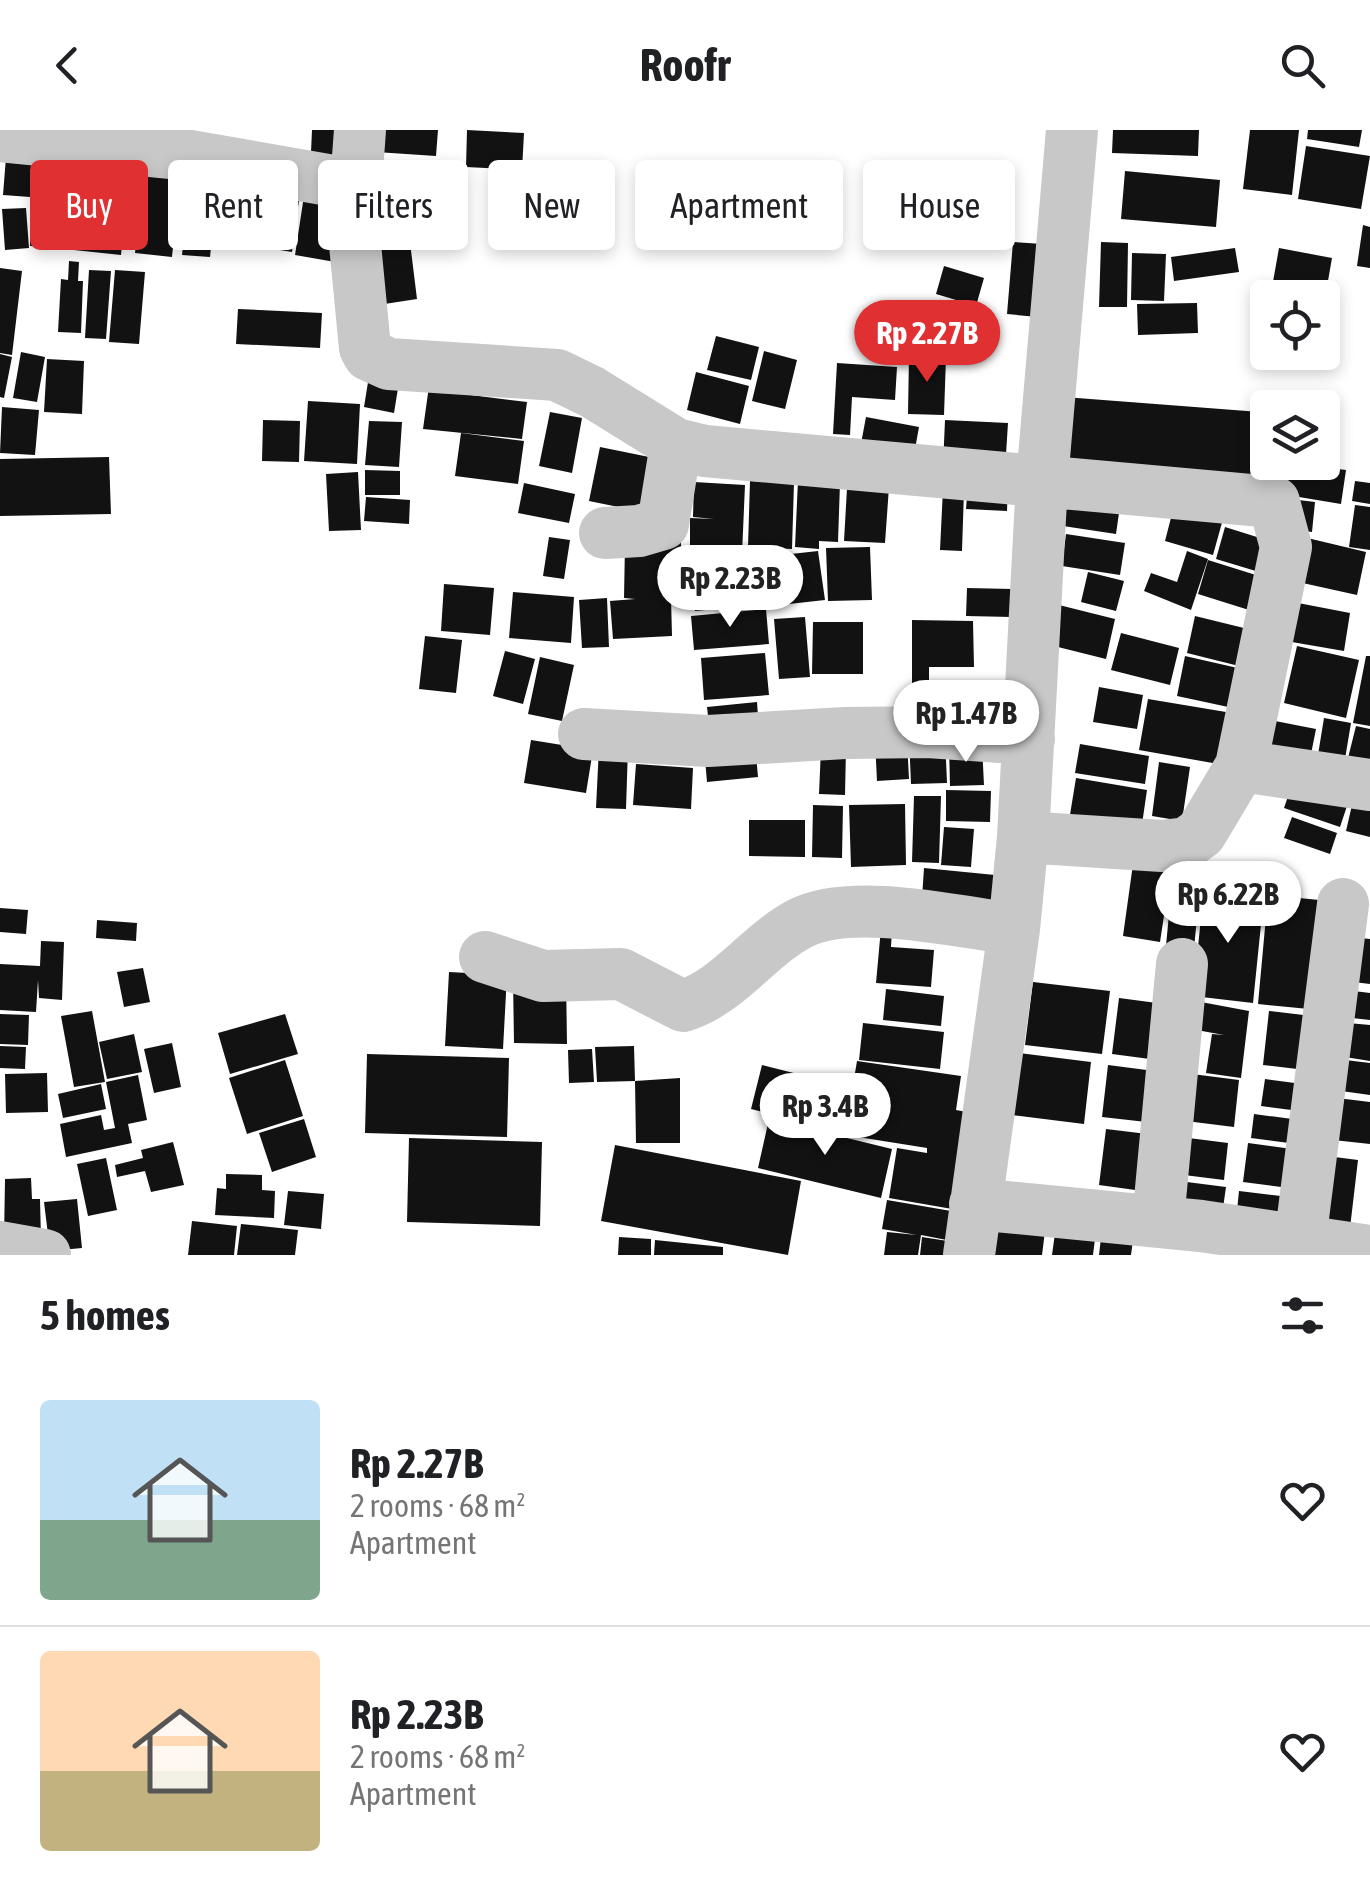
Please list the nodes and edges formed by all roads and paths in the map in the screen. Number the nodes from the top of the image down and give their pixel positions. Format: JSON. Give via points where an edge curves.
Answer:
{"nodes":[{"id":1,"x":360,"y":130,"type":"edge"},
{"id":2,"x":1072,"y":130,"type":"edge"},
{"id":3,"x":0,"y":136,"type":"edge"},
{"id":4,"x":74,"y":137,"type":"edge"},
{"id":5,"x":358,"y":160,"type":"edge"},
{"id":6,"x":318,"y":178,"type":"edge"},
{"id":7,"x":356,"y":250,"type":"edge"},
{"id":8,"x":676,"y":444,"type":"junction"},
{"id":9,"x":1042,"y":481,"type":"junction"},
{"id":10,"x":605,"y":533,"type":"dead end"},
{"id":11,"x":584,"y":734,"type":"dead end"},
{"id":12,"x":1028,"y":739,"type":"junction"},
{"id":13,"x":1240,"y":766,"type":"junction"},
{"id":14,"x":1370,"y":785,"type":"edge"},
{"id":15,"x":1023,"y":836,"type":"junction"},
{"id":16,"x":1343,"y":904,"type":"dead end"},
{"id":17,"x":1014,"y":929,"type":"junction"},
{"id":18,"x":485,"y":957,"type":"dead end"},
{"id":19,"x":1182,"y":964,"type":"dead end"},
{"id":20,"x":975,"y":1204,"type":"junction"},
{"id":21,"x":1158,"y":1222,"type":"junction"},
{"id":22,"x":1290,"y":1245,"type":"edge"},
{"id":23,"x":0,"y":1248,"type":"edge"},
{"id":24,"x":1370,"y":1250,"type":"edge"},
{"id":25,"x":45,"y":1255,"type":"edge"},
{"id":26,"x":969,"y":1255,"type":"edge"}],
"edges":[{"from":1,"to":5,"type":"street"},
{"from":2,"to":9,"type":"street"},
{"from":3,"to":4,"type":"street"},
{"from":4,"to":6,"type":"street"},
{"from":7,"to":8,"type":"street","via":[[369,354],[389,364],[557,375]]},
{"from":8,"to":9,"type":"street"},
{"from":8,"to":10,"type":"street","via":[[663,524]]},
{"from":9,"to":12,"type":"street"},
{"from":9,"to":13,"type":"street","via":[[1274,502],[1286,547]]},
{"from":11,"to":12,"type":"street","via":[[708,741],[928,732]]},
{"from":12,"to":15,"type":"street"},
{"from":13,"to":14,"type":"street"},
{"from":13,"to":15,"type":"street","via":[[1202,833],[1187,843]]},
{"from":15,"to":17,"type":"street"},
{"from":16,"to":22,"type":"street"},
{"from":17,"to":18,"type":"street","via":[[876,911],[832,915],[802,922],[703,1000],[683,1006],[621,974],[542,976]]},
{"from":17,"to":20,"type":"street"},
{"from":19,"to":21,"type":"street"},
{"from":20,"to":21,"type":"street"},
{"from":20,"to":26,"type":"street"},
{"from":21,"to":22,"type":"street"},
{"from":22,"to":24,"type":"street"},
{"from":23,"to":25,"type":"street"}]}
